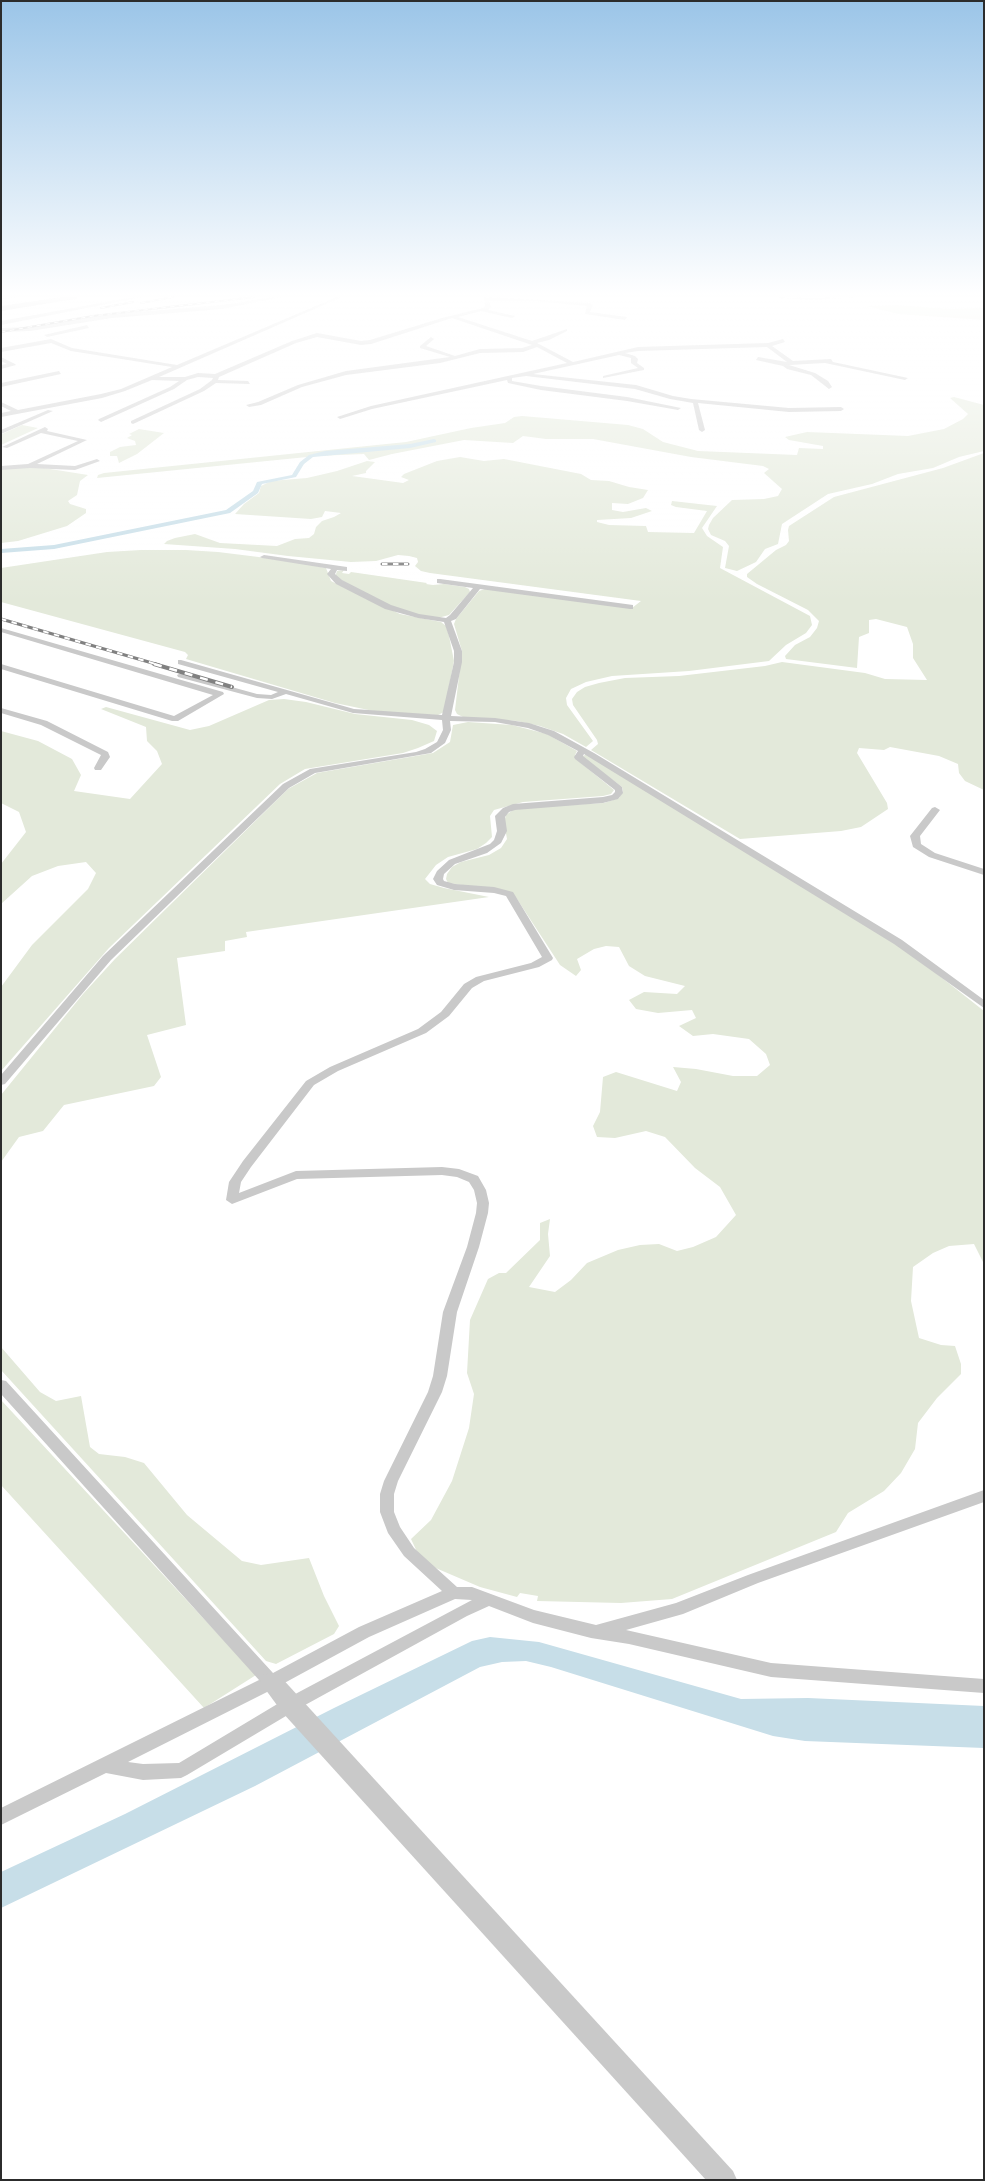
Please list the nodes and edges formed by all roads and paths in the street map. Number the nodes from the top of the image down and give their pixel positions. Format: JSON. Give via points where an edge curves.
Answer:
{"nodes":[{"id":1,"x":85,"y":399,"type":"edge"},
{"id":2,"x":148,"y":399,"type":"edge"},
{"id":3,"x":185,"y":399,"type":"edge"},
{"id":4,"x":271,"y":399,"type":"edge"},
{"id":5,"x":412,"y":399,"type":"edge"},
{"id":6,"x":624,"y":399,"type":"edge"},
{"id":7,"x":678,"y":399,"type":"edge"},
{"id":8,"x":695,"y":401,"type":"junction"},
{"id":9,"x":70,"y":402,"type":"junction"},
{"id":10,"x":1,"y":404,"type":"edge"},
{"id":11,"x":249,"y":405,"type":"dead end"},
{"id":12,"x":678,"y":408,"type":"dead end"},
{"id":13,"x":841,"y":409,"type":"dead end"},
{"id":14,"x":17,"y":412,"type":"junction"},
{"id":15,"x":1,"y":415,"type":"edge"},
{"id":16,"x":340,"y":416,"type":"dead end"},
{"id":17,"x":101,"y":420,"type":"dead end"},
{"id":18,"x":24,"y":422,"type":"junction"},
{"id":19,"x":133,"y":422,"type":"dead end"},
{"id":20,"x":702,"y":430,"type":"dead end"},
{"id":21,"x":40,"y":431,"type":"junction"},
{"id":22,"x":1,"y":432,"type":"edge"},
{"id":23,"x":5,"y":447,"type":"dead end"},
{"id":24,"x":98,"y":461,"type":"dead end"},
{"id":25,"x":29,"y":466,"type":"junction"},
{"id":26,"x":1,"y":468,"type":"edge"},
{"id":27,"x":264,"y":557,"type":"dead end"},
{"id":28,"x":336,"y":567,"type":"junction"},
{"id":29,"x":344,"y":569,"type":"dead end"},
{"id":30,"x":440,"y":581,"type":"dead end"},
{"id":31,"x":478,"y":586,"type":"junction"},
{"id":32,"x":630,"y":607,"type":"dead end"},
{"id":33,"x":447,"y":620,"type":"junction"},
{"id":34,"x":1,"y":630,"type":"edge"},
{"id":35,"x":181,"y":662,"type":"dead end"},
{"id":36,"x":1,"y":666,"type":"edge"},
{"id":37,"x":181,"y":675,"type":"dead end"},
{"id":38,"x":283,"y":692,"type":"junction"},
{"id":39,"x":1,"y":710,"type":"edge"},
{"id":40,"x":446,"y":718,"type":"junction"},
{"id":41,"x":580,"y":753,"type":"dead end"},
{"id":42,"x":98,"y":768,"type":"dead end"},
{"id":43,"x":936,"y":810,"type":"dead end"},
{"id":44,"x":984,"y":872,"type":"edge"},
{"id":45,"x":984,"y":1005,"type":"edge"},
{"id":46,"x":1,"y":1082,"type":"edge"},
{"id":47,"x":1,"y":1385,"type":"edge"},
{"id":48,"x":984,"y":1496,"type":"edge"},
{"id":49,"x":454,"y":1592,"type":"junction"},
{"id":50,"x":489,"y":1600,"type":"junction"},
{"id":51,"x":591,"y":1631,"type":"junction"},
{"id":52,"x":271,"y":1682,"type":"junction"},
{"id":53,"x":984,"y":1686,"type":"edge"},
{"id":54,"x":290,"y":1705,"type":"junction"},
{"id":55,"x":104,"y":1765,"type":"junction"},
{"id":56,"x":1,"y":1817,"type":"edge"},
{"id":57,"x":724,"y":2180,"type":"edge"}],
"edges":[{"from":1,"to":9,"type":"street"},
{"from":2,"to":17,"type":"street"},
{"from":3,"to":19,"type":"street"},
{"from":4,"to":11,"type":"street"},
{"from":5,"to":16,"type":"street"},
{"from":6,"to":12,"type":"street"},
{"from":7,"to":8,"type":"street"},
{"from":8,"to":13,"type":"street","via":[[789,410]]},
{"from":8,"to":20,"type":"street"},
{"from":9,"to":14,"type":"street"},
{"from":9,"to":18,"type":"street"},
{"from":10,"to":14,"type":"street"},
{"from":14,"to":15,"type":"street"},
{"from":18,"to":21,"type":"street","via":[[48,427]]},
{"from":18,"to":22,"type":"street"},
{"from":21,"to":23,"type":"street"},
{"from":21,"to":25,"type":"street","via":[[84,440]]},
{"from":24,"to":25,"type":"street","via":[[75,468]]},
{"from":25,"to":26,"type":"street"},
{"from":27,"to":28,"type":"street"},
{"from":28,"to":29,"type":"street"},
{"from":28,"to":33,"type":"street","via":[[331,574],[339,582],[381,603],[404,613]]},
{"from":30,"to":31,"type":"street"},
{"from":31,"to":32,"type":"street"},
{"from":31,"to":33,"type":"street","via":[[454,617]]},
{"from":33,"to":40,"type":"street","via":[[458,651],[458,662]]},
{"from":34,"to":36,"type":"street","via":[[220,694],[175,719]]},
{"from":35,"to":38,"type":"street"},
{"from":37,"to":38,"type":"street","via":[[257,696],[272,697]]},
{"from":38,"to":40,"type":"street","via":[[365,713]]},
{"from":39,"to":42,"type":"street","via":[[44,723],[105,754]]},
{"from":40,"to":45,"type":"street","via":[[516,723],[563,738],[898,942]]},
{"from":40,"to":46,"type":"street","via":[[445,737],[428,751],[313,771],[286,786],[107,958]]},
{"from":41,"to":49,"type":"street","via":[[578,757],[619,789],[615,797],[506,810],[500,816],[502,830],[498,841],[484,851],[452,862],[440,873],[438,880],[454,887],[510,894],[548,958],[535,965],[480,979],[468,986],[445,1014],[422,1031],[334,1069],[310,1083],[235,1182],[232,1200],[296,1175],[442,1171],[474,1179],[480,1190],[482,1213],[450,1312],[440,1376],[387,1494],[387,1512],[392,1529],[409,1552]]},
{"from":43,"to":44,"type":"street","via":[[917,832],[916,844],[932,855]]},
{"from":47,"to":52,"type":"street"},
{"from":48,"to":51,"type":"street","via":[[678,1609]]},
{"from":49,"to":50,"type":"street","via":[[472,1593]]},
{"from":49,"to":52,"type":"street","via":[[364,1632]]},
{"from":50,"to":51,"type":"street","via":[[533,1616]]},
{"from":50,"to":54,"type":"street","via":[[462,1611]]},
{"from":51,"to":53,"type":"street","via":[[771,1670]]},
{"from":52,"to":54,"type":"street"},
{"from":52,"to":55,"type":"street"},
{"from":54,"to":55,"type":"street","via":[[181,1770],[143,1772]]},
{"from":54,"to":57,"type":"street"},
{"from":55,"to":56,"type":"street"}]}
